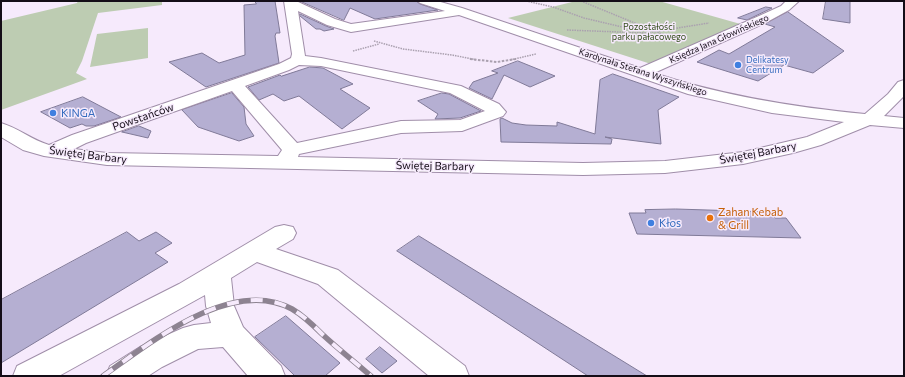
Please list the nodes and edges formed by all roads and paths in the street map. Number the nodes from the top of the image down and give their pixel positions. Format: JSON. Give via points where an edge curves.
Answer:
{"nodes":[{"id":1,"x":424,"y":1,"type":"edge"},
{"id":2,"x":526,"y":1,"type":"edge"},
{"id":3,"x":581,"y":1,"type":"edge"},
{"id":4,"x":682,"y":1,"type":"edge"},
{"id":5,"x":707,"y":1,"type":"edge"},
{"id":6,"x":793,"y":1,"type":"edge"},
{"id":7,"x":291,"y":3,"type":"edge"},
{"id":8,"x":454,"y":12,"type":"junction"},
{"id":9,"x":712,"y":23,"type":"dead end"},
{"id":10,"x":345,"y":27,"type":"junction"},
{"id":11,"x":563,"y":30,"type":"dead end"},
{"id":12,"x":656,"y":32,"type":"junction"},
{"id":13,"x":646,"y":33,"type":"junction"},
{"id":14,"x":542,"y":52,"type":"dead end"},
{"id":15,"x":297,"y":60,"type":"junction"},
{"id":16,"x":642,"y":73,"type":"junction"},
{"id":17,"x":235,"y":84,"type":"junction"},
{"id":18,"x":904,"y":85,"type":"edge"},
{"id":19,"x":888,"y":103,"type":"junction"},
{"id":20,"x":793,"y":110,"type":"junction"},
{"id":21,"x":904,"y":112,"type":"edge"},
{"id":22,"x":868,"y":119,"type":"junction"},
{"id":23,"x":904,"y":123,"type":"edge"},
{"id":24,"x":1,"y":130,"type":"edge"},
{"id":25,"x":833,"y":134,"type":"junction"},
{"id":26,"x":51,"y":152,"type":"junction"},
{"id":27,"x":288,"y":156,"type":"junction"},
{"id":28,"x":284,"y":233,"type":"dead end"},
{"id":29,"x":254,"y":251,"type":"junction"},
{"id":30,"x":217,"y":274,"type":"junction"},
{"id":31,"x":230,"y":334,"type":"junction"},
{"id":32,"x":29,"y":376,"type":"edge"},
{"id":33,"x":122,"y":376,"type":"edge"},
{"id":34,"x":269,"y":376,"type":"edge"},
{"id":35,"x":453,"y":376,"type":"edge"}],
"edges":[{"from":1,"to":8,"type":"street","name":"Kardynała Stefana Wyszyńskiego"},
{"from":2,"to":13,"type":"path"},
{"from":3,"to":12,"type":"path"},
{"from":4,"to":5,"type":"path"},
{"from":6,"to":16,"type":"street","name":"Księdza Jana Głowińskiego","via":[[769,16]]},
{"from":7,"to":10,"type":"street"},
{"from":7,"to":15,"type":"street","via":[[299,54]]},
{"from":8,"to":10,"type":"street"},
{"from":8,"to":16,"type":"street","name":"Kardynała Stefana Wyszyńskiego"},
{"from":9,"to":12,"type":"path"},
{"from":10,"to":14,"type":"path","via":[[375,42],[397,48],[481,61],[519,60]]},
{"from":11,"to":13,"type":"path"},
{"from":12,"to":13,"type":"path"},
{"from":12,"to":13,"type":"path","via":[[678,41]]},
{"from":15,"to":17,"type":"street","name":"Powstańców"},
{"from":15,"to":27,"type":"street","via":[[321,62],[455,89],[497,112],[462,125],[401,127]]},
{"from":16,"to":20,"type":"street","name":"Kardynała Stefana Wyszyńskiego","via":[[716,96]]},
{"from":17,"to":26,"type":"street","name":"Powstańców","via":[[79,139]]},
{"from":17,"to":27,"type":"street"},
{"from":18,"to":19,"type":"street"},
{"from":19,"to":21,"type":"street"},
{"from":19,"to":22,"type":"street"},
{"from":20,"to":22,"type":"street","name":"Kardynała Stefana Wyszyńskiego"},
{"from":20,"to":25,"type":"street","via":[[810,116]]},
{"from":22,"to":23,"type":"street","name":"Kardynała Stefana Wyszyńskiego"},
{"from":22,"to":25,"type":"street","name":"Świętej Barbary"},
{"from":24,"to":26,"type":"street","name":"Świętej Barbary","via":[[30,146]]},
{"from":25,"to":27,"type":"street","name":"Świętej Barbary","via":[[793,147],[743,158],[665,167],[583,169]]},
{"from":26,"to":27,"type":"street","name":"Świętej Barbary","via":[[107,159]]},
{"from":28,"to":29,"type":"street"},
{"from":29,"to":30,"type":"street"},
{"from":29,"to":35,"type":"street","via":[[328,277]]},
{"from":30,"to":31,"type":"street","via":[[220,306]]},
{"from":30,"to":32,"type":"street","via":[[190,291]]},
{"from":31,"to":33,"type":"street","via":[[194,337],[151,357]]},
{"from":31,"to":34,"type":"street"}]}
